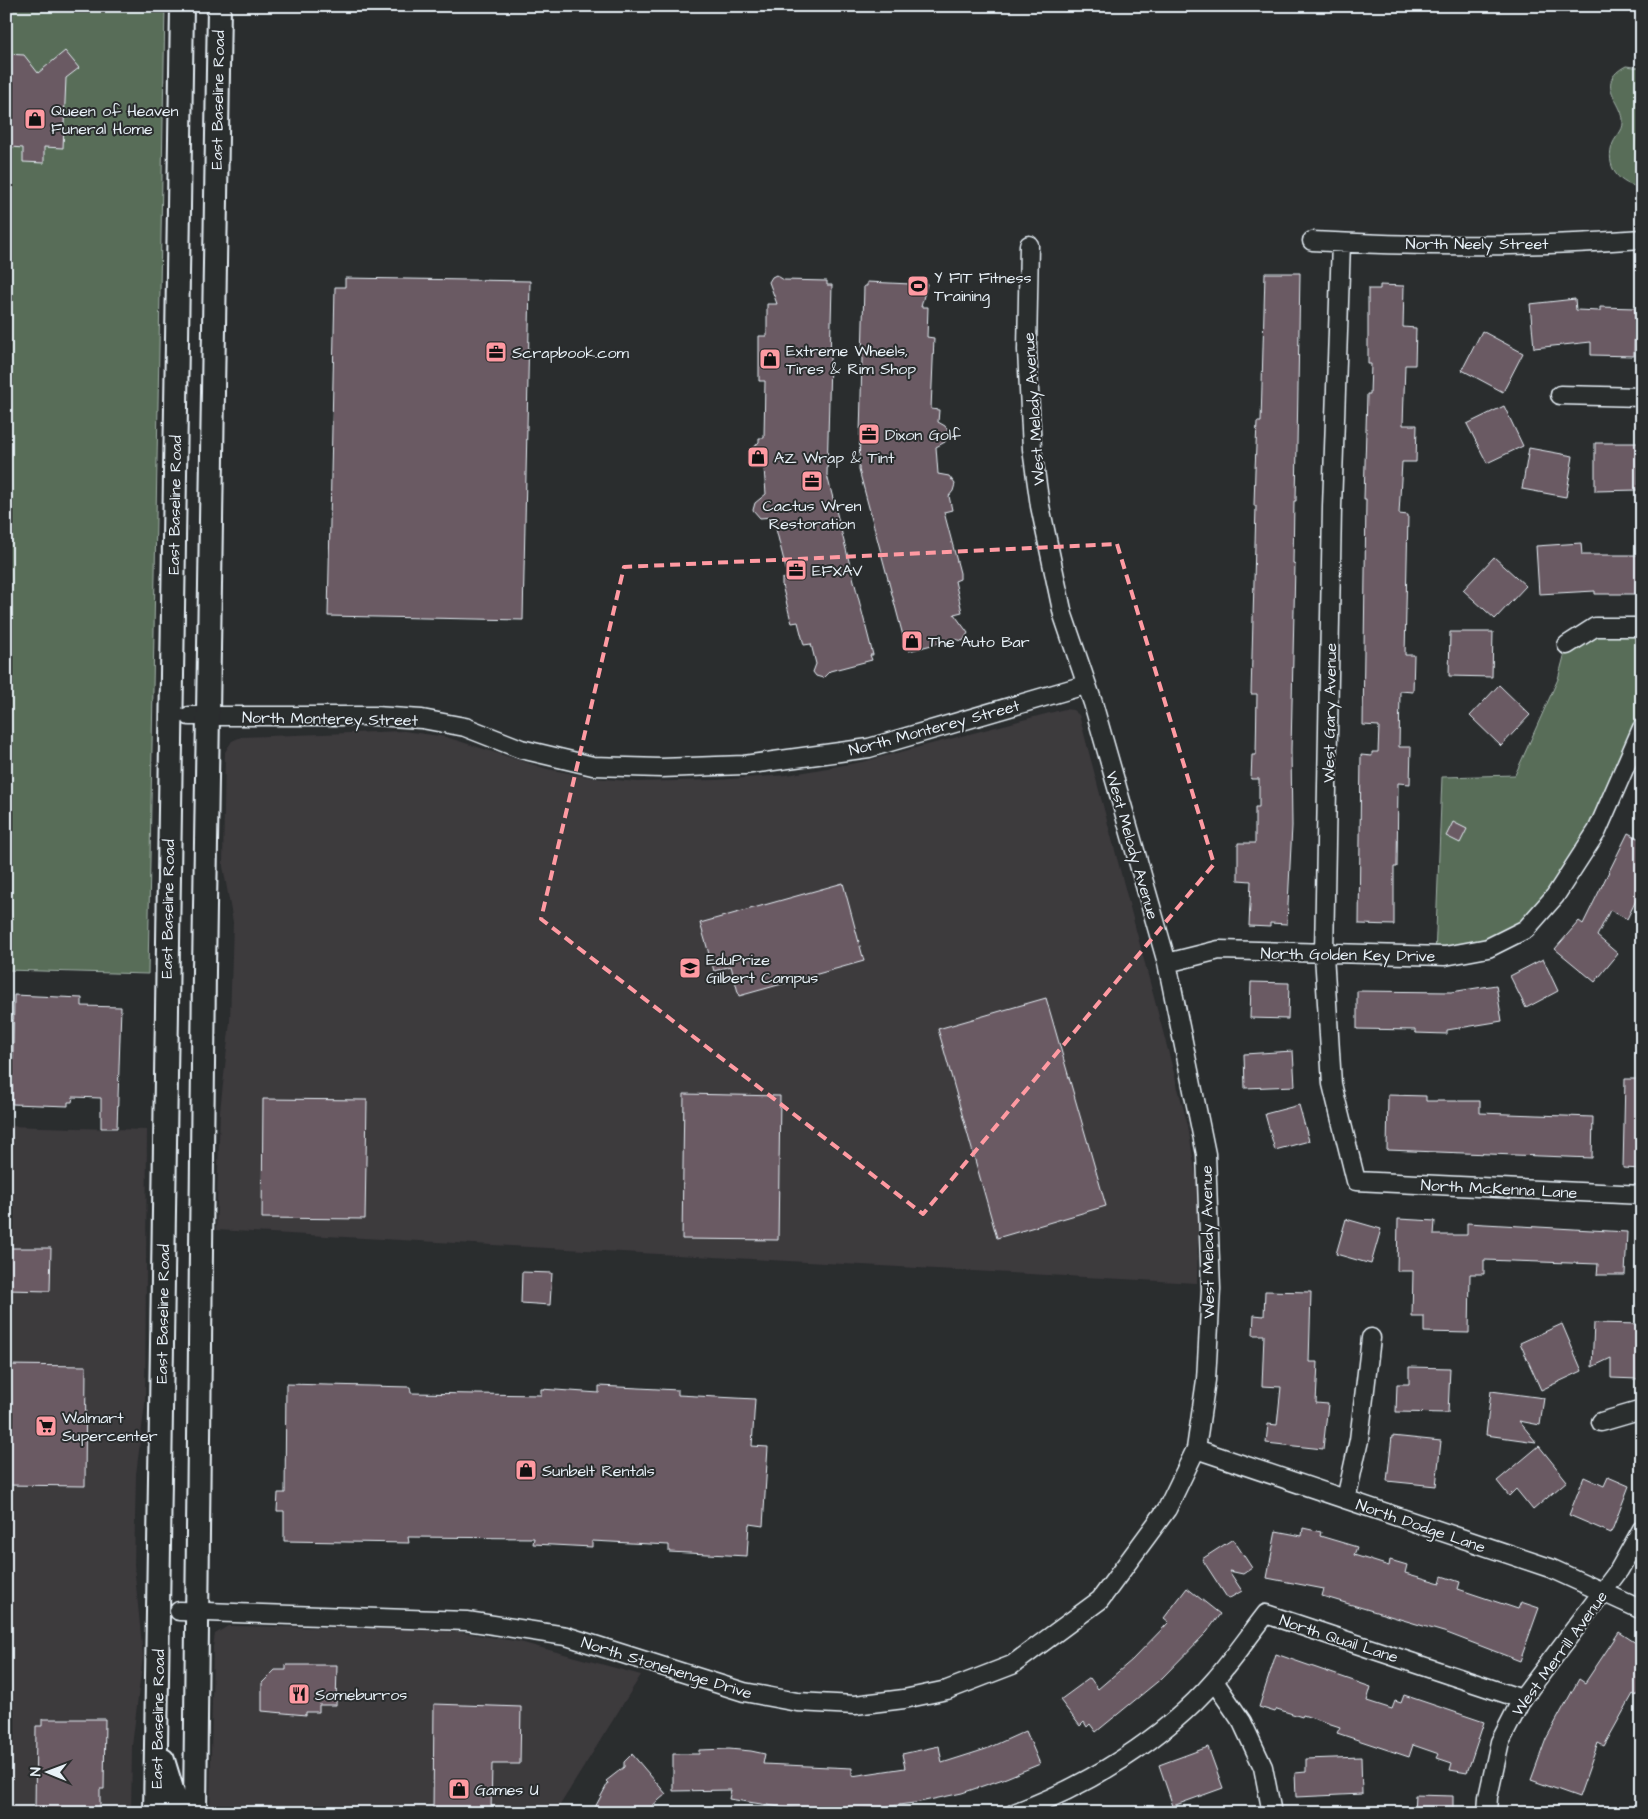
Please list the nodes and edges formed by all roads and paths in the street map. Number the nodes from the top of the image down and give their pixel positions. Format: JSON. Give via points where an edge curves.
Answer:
{"nodes":[{"id":1,"x":182,"y":6,"type":"edge"},
{"id":2,"x":219,"y":6,"type":"edge"},
{"id":3,"x":1642,"y":239,"type":"edge"},
{"id":4,"x":1312,"y":241,"type":"dead end"},
{"id":5,"x":1341,"y":243,"type":"junction"},
{"id":6,"x":1029,"y":246,"type":"dead end"},
{"id":7,"x":1560,"y":395,"type":"dead end"},
{"id":8,"x":1642,"y":397,"type":"edge"},
{"id":9,"x":1642,"y":627,"type":"edge"},
{"id":10,"x":1567,"y":645,"type":"dead end"},
{"id":11,"x":1085,"y":685,"type":"junction"},
{"id":12,"x":198,"y":716,"type":"junction"},
{"id":13,"x":1642,"y":728,"type":"edge"},
{"id":14,"x":1324,"y":954,"type":"junction"},
{"id":15,"x":1167,"y":963,"type":"junction"},
{"id":16,"x":1356,"y":1181,"type":"joint"},
{"id":17,"x":1642,"y":1195,"type":"edge"},
{"id":18,"x":1371,"y":1338,"type":"dead end"},
{"id":19,"x":1642,"y":1410,"type":"edge"},
{"id":20,"x":1601,"y":1422,"type":"dead end"},
{"id":21,"x":1196,"y":1449,"type":"junction"},
{"id":22,"x":1346,"y":1499,"type":"junction"},
{"id":23,"x":1642,"y":1529,"type":"edge"},
{"id":24,"x":1603,"y":1592,"type":"junction"},
{"id":25,"x":1642,"y":1610,"type":"edge"},
{"id":26,"x":188,"y":1611,"type":"junction"},
{"id":27,"x":1214,"y":1681,"type":"junction"},
{"id":28,"x":1522,"y":1699,"type":"junction"},
{"id":29,"x":156,"y":1740,"type":"junction"},
{"id":30,"x":1045,"y":1807,"type":"edge"},
{"id":31,"x":155,"y":1813,"type":"edge"},
{"id":32,"x":177,"y":1813,"type":"edge"},
{"id":33,"x":195,"y":1813,"type":"edge"},
{"id":34,"x":1014,"y":1813,"type":"edge"},
{"id":35,"x":1272,"y":1813,"type":"edge"},
{"id":36,"x":1487,"y":1813,"type":"edge"}],
"edges":[{"from":1,"to":29,"type":"main road","name":"East Baseline Road"},
{"from":2,"to":12,"type":"main road","name":"East Baseline Road"},
{"from":3,"to":5,"type":"street","name":"North Neely Street","via":[[1499,245]]},
{"from":4,"to":5,"type":"street","name":"North Neely Street"},
{"from":5,"to":14,"type":"street","name":"West Gary Avenue"},
{"from":6,"to":11,"type":"street","name":"West Melody Avenue","via":[[1027,350],[1032,449],[1040,506],[1063,615]]},
{"from":7,"to":8,"type":"street"},
{"from":9,"to":10,"type":"street","via":[[1596,627]]},
{"from":11,"to":12,"type":"street","name":"North Monterey Street","via":[[869,748],[744,765],[661,768],[593,766],[522,749],[465,728],[422,719]]},
{"from":11,"to":15,"type":"street","name":"West Melody Avenue","via":[[1093,703]]},
{"from":12,"to":26,"type":"main road","name":"East Baseline Road"},
{"from":13,"to":14,"type":"street","name":"North Golden Key Drive","via":[[1597,831],[1555,896],[1526,929],[1488,948],[1445,956]]},
{"from":14,"to":15,"type":"street","name":"North Golden Key Drive","via":[[1219,950]]},
{"from":14,"to":16,"type":"street","name":"West Gary Avenue","via":[[1332,1084]]},
{"from":15,"to":21,"type":"street","name":"West Melody Avenue","via":[[1206,1154],[1210,1289],[1206,1380]]},
{"from":16,"to":17,"type":"street","name":"North McKenna Lane"},
{"from":18,"to":22,"type":"street","via":[[1359,1440]]},
{"from":19,"to":20,"type":"street"},
{"from":21,"to":22,"type":"street","name":"North Dodge Lane"},
{"from":21,"to":26,"type":"street","name":"North Stonehenge Drive","via":[[1167,1509],[1100,1600],[1012,1665],[947,1690],[904,1699],[855,1705],[796,1702],[744,1692],[566,1636],[467,1621]]},
{"from":22,"to":24,"type":"street","name":"North Dodge Lane","via":[[1550,1568]]},
{"from":23,"to":24,"type":"street","name":"West Merrill Avenue"},
{"from":24,"to":25,"type":"street","name":"North Dodge Lane"},
{"from":24,"to":28,"type":"street","name":"West Merrill Avenue"},
{"from":26,"to":33,"type":"main road","name":"East Baseline Road"},
{"from":27,"to":28,"type":"street","name":"North Quail Lane","via":[[1266,1614]]},
{"from":27,"to":30,"type":"street","name":"North Quail Lane","via":[[1153,1738]]},
{"from":27,"to":35,"type":"street","via":[[1242,1722],[1263,1767]]},
{"from":28,"to":36,"type":"street","name":"West Merrill Avenue","via":[[1500,1742]]},
{"from":29,"to":31,"type":"main road","name":"East Baseline Road"},
{"from":29,"to":32,"type":"main road"},
{"from":30,"to":34,"type":"street","name":"North Quail Lane"}]}
